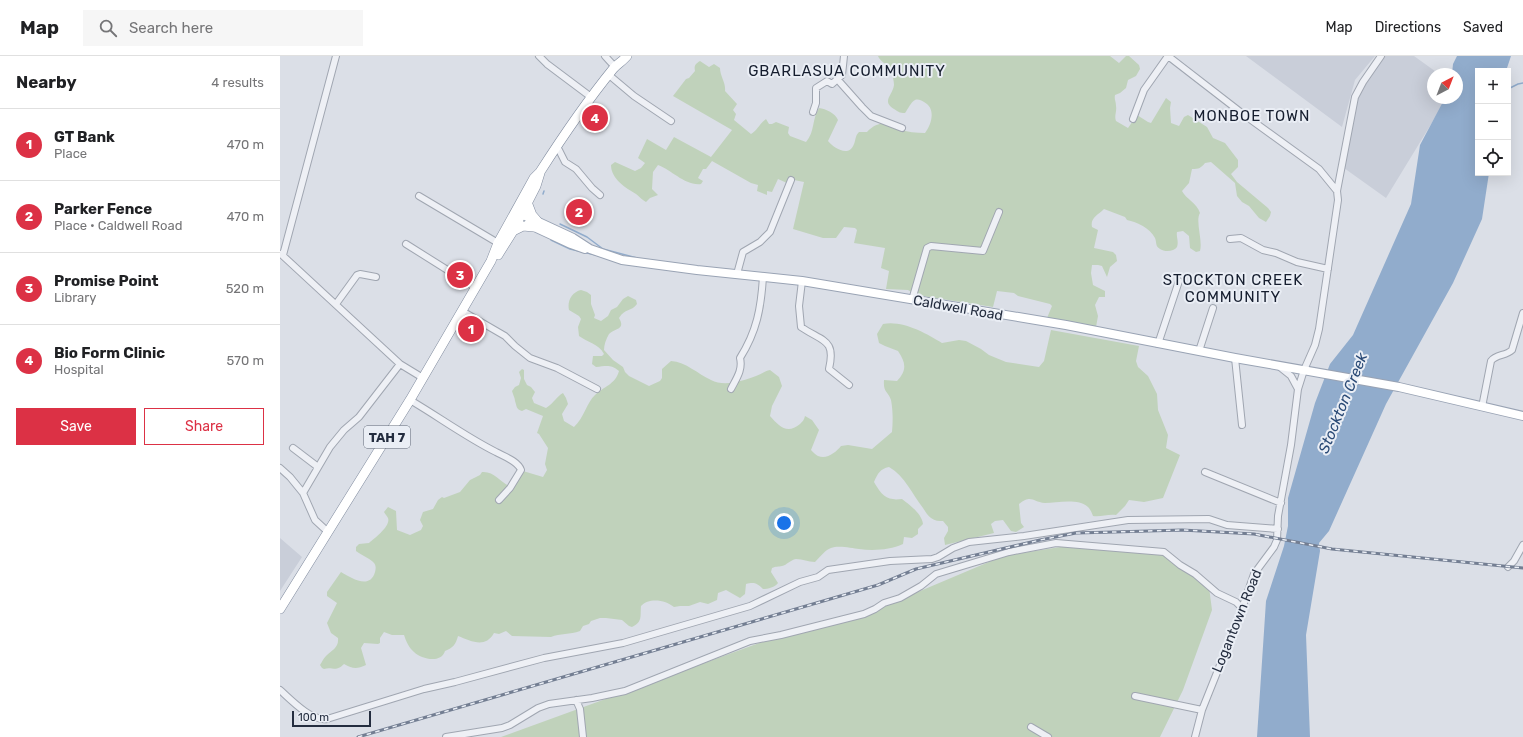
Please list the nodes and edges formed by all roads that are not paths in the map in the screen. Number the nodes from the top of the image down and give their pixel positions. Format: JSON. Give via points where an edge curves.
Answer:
{"nodes":[{"id":1,"x":336,"y":56,"type":"edge"},
{"id":2,"x":539,"y":56,"type":"edge"},
{"id":3,"x":605,"y":56,"type":"edge"},
{"id":4,"x":627,"y":56,"type":"edge"},
{"id":5,"x":844,"y":56,"type":"edge"},
{"id":6,"x":1168,"y":56,"type":"edge"},
{"id":7,"x":1381,"y":56,"type":"edge"},
{"id":8,"x":615,"y":67,"type":"junction"},
{"id":9,"x":609,"y":75,"type":"junction"},
{"id":10,"x":838,"y":80,"type":"junction"},
{"id":11,"x":592,"y":97,"type":"junction"},
{"id":12,"x":813,"y":112,"type":"dead end"},
{"id":13,"x":1133,"y":119,"type":"dead end"},
{"id":14,"x":671,"y":121,"type":"dead end"},
{"id":15,"x":902,"y":128,"type":"dead end"},
{"id":16,"x":556,"y":148,"type":"junction"},
{"id":17,"x":540,"y":172,"type":"junction"},
{"id":18,"x":791,"y":180,"type":"dead end"},
{"id":19,"x":1337,"y":191,"type":"junction"},
{"id":20,"x":600,"y":195,"type":"dead end"},
{"id":21,"x":419,"y":196,"type":"dead end"},
{"id":22,"x":527,"y":202,"type":"junction"},
{"id":23,"x":999,"y":212,"type":"dead end"},
{"id":24,"x":517,"y":216,"type":"junction"},
{"id":25,"x":536,"y":225,"type":"junction"},
{"id":26,"x":513,"y":230,"type":"junction"},
{"id":27,"x":1230,"y":239,"type":"dead end"},
{"id":28,"x":498,"y":243,"type":"junction"},
{"id":29,"x":406,"y":244,"type":"dead end"},
{"id":30,"x":282,"y":254,"type":"edge"},
{"id":31,"x":491,"y":262,"type":"junction"},
{"id":32,"x":1328,"y":269,"type":"junction"},
{"id":33,"x":737,"y":274,"type":"junction"},
{"id":34,"x":376,"y":277,"type":"dead end"},
{"id":35,"x":763,"y":277,"type":"junction"},
{"id":36,"x":802,"y":281,"type":"junction"},
{"id":37,"x":1179,"y":281,"type":"dead end"},
{"id":38,"x":476,"y":288,"type":"junction"},
{"id":39,"x":912,"y":300,"type":"junction"},
{"id":40,"x":336,"y":304,"type":"junction"},
{"id":41,"x":1213,"y":308,"type":"dead end"},
{"id":42,"x":462,"y":311,"type":"junction"},
{"id":43,"x":1523,"y":313,"type":"edge"},
{"id":44,"x":1158,"y":344,"type":"junction"},
{"id":45,"x":1199,"y":351,"type":"junction"},
{"id":46,"x":1235,"y":358,"type":"junction"},
{"id":47,"x":400,"y":364,"type":"junction"},
{"id":48,"x":1277,"y":365,"type":"junction"},
{"id":49,"x":1304,"y":370,"type":"junction"},
{"id":50,"x":423,"y":378,"type":"junction"},
{"id":51,"x":849,"y":385,"type":"dead end"},
{"id":52,"x":597,"y":389,"type":"dead end"},
{"id":53,"x":731,"y":389,"type":"dead end"},
{"id":54,"x":1298,"y":389,"type":"junction"},
{"id":55,"x":410,"y":400,"type":"junction"},
{"id":56,"x":1482,"y":407,"type":"junction"},
{"id":57,"x":1523,"y":416,"type":"edge"},
{"id":58,"x":1242,"y":425,"type":"dead end"},
{"id":59,"x":293,"y":448,"type":"dead end"},
{"id":60,"x":318,"y":466,"type":"junction"},
{"id":61,"x":280,"y":468,"type":"edge"},
{"id":62,"x":1205,"y":472,"type":"dead end"},
{"id":63,"x":303,"y":493,"type":"junction"},
{"id":64,"x":499,"y":500,"type":"dead end"},
{"id":65,"x":1281,"y":503,"type":"junction"},
{"id":66,"x":1278,"y":529,"type":"junction"},
{"id":67,"x":328,"y":532,"type":"junction"},
{"id":68,"x":1523,"y":545,"type":"edge"},
{"id":69,"x":1508,"y":567,"type":"dead end"},
{"id":70,"x":1242,"y":608,"type":"junction"},
{"id":71,"x":280,"y":609,"type":"edge"},
{"id":72,"x":280,"y":690,"type":"edge"},
{"id":73,"x":1135,"y":696,"type":"dead end"},
{"id":74,"x":576,"y":700,"type":"junction"},
{"id":75,"x":1202,"y":710,"type":"junction"},
{"id":76,"x":1031,"y":727,"type":"dead end"},
{"id":77,"x":446,"y":737,"type":"edge"},
{"id":78,"x":583,"y":737,"type":"edge"},
{"id":79,"x":1048,"y":737,"type":"edge"},
{"id":80,"x":1195,"y":737,"type":"edge"}],
"edges":[{"from":1,"to":30,"type":"street"},
{"from":2,"to":11,"type":"street"},
{"from":3,"to":8,"type":"street"},
{"from":4,"to":8,"type":"highway","number":"TAH 7"},
{"from":5,"to":10,"type":"street","via":[[842,75]]},
{"from":6,"to":13,"type":"street","via":[[1144,90]]},
{"from":6,"to":19,"type":"street","via":[[1319,169]]},
{"from":7,"to":19,"type":"street","name":"Logantown Road","via":[[1354,97]]},
{"from":8,"to":9,"type":"highway","number":"TAH 7"},
{"from":9,"to":11,"type":"highway","number":"TAH 7"},
{"from":9,"to":14,"type":"street"},
{"from":10,"to":12,"type":"street","via":[[832,84],[827,81],[816,88]]},
{"from":10,"to":15,"type":"street","via":[[871,116]]},
{"from":11,"to":16,"type":"highway","number":"TAH 7"},
{"from":16,"to":17,"type":"highway","number":"TAH 7"},
{"from":16,"to":20,"type":"street","via":[[565,162]]},
{"from":17,"to":22,"type":"highway","number":"TAH 7"},
{"from":17,"to":24,"type":"highway","number":"TAH 7","via":[[534,178]]},
{"from":18,"to":33,"type":"street","via":[[770,232],[760,242],[743,252]]},
{"from":19,"to":32,"type":"street","name":"Logantown Road","via":[[1338,200]]},
{"from":21,"to":28,"type":"street"},
{"from":22,"to":24,"type":"highway","number":"TAH 7"},
{"from":22,"to":25,"type":"highway"},
{"from":23,"to":39,"type":"street","via":[[983,251],[931,246],[927,248]]},
{"from":24,"to":25,"type":"main road","name":"Caldwell Road"},
{"from":24,"to":26,"type":"highway","number":"TAH 7"},
{"from":24,"to":28,"type":"highway","number":"TAH 7"},
{"from":25,"to":26,"type":"highway"},
{"from":25,"to":33,"type":"main road","name":"Caldwell Road","via":[[622,260]]},
{"from":26,"to":31,"type":"highway","number":"TAH 7","via":[[499,254]]},
{"from":27,"to":32,"type":"street","via":[[1241,238],[1263,250]]},
{"from":28,"to":31,"type":"highway","number":"TAH 7"},
{"from":29,"to":38,"type":"street"},
{"from":30,"to":40,"type":"street"},
{"from":31,"to":38,"type":"highway","number":"TAH 7"},
{"from":32,"to":49,"type":"street","name":"Logantown Road","via":[[1315,345]]},
{"from":33,"to":35,"type":"main road","name":"Caldwell Road"},
{"from":34,"to":40,"type":"street","via":[[357,275]]},
{"from":35,"to":36,"type":"main road","name":"Caldwell Road"},
{"from":35,"to":53,"type":"street","via":[[760,310],[740,358],[740,372]]},
{"from":36,"to":39,"type":"main road","name":"Caldwell Road"},
{"from":36,"to":51,"type":"street","via":[[801,327],[828,343],[832,355],[829,369]]},
{"from":37,"to":44,"type":"street"},
{"from":38,"to":42,"type":"highway","number":"TAH 7"},
{"from":39,"to":44,"type":"main road","name":"Caldwell Road","via":[[1066,325]]},
{"from":40,"to":47,"type":"street"},
{"from":41,"to":45,"type":"street"},
{"from":42,"to":50,"type":"highway","number":"TAH 7"},
{"from":42,"to":52,"type":"street","via":[[505,336],[530,358]]},
{"from":43,"to":56,"type":"street","via":[[1512,350],[1491,361]]},
{"from":44,"to":45,"type":"main road","name":"Caldwell Road"},
{"from":45,"to":46,"type":"main road","name":"Caldwell Road"},
{"from":46,"to":48,"type":"main road","name":"Caldwell Road"},
{"from":46,"to":58,"type":"street"},
{"from":47,"to":50,"type":"street"},
{"from":47,"to":60,"type":"street","via":[[377,396],[330,447]]},
{"from":48,"to":49,"type":"main road","name":"Caldwell Road"},
{"from":48,"to":54,"type":"street","via":[[1290,376]]},
{"from":49,"to":54,"type":"street","name":"Logantown Road"},
{"from":49,"to":56,"type":"main road","name":"Caldwell Road"},
{"from":50,"to":55,"type":"highway","number":"TAH 7"},
{"from":54,"to":65,"type":"street","name":"Logantown Road"},
{"from":55,"to":64,"type":"street","via":[[520,467],[516,480]]},
{"from":55,"to":67,"type":"highway","number":"TAH 7"},
{"from":56,"to":57,"type":"main road","name":"Caldwell Road"},
{"from":59,"to":60,"type":"street"},
{"from":60,"to":63,"type":"street"},
{"from":61,"to":63,"type":"street"},
{"from":62,"to":65,"type":"street"},
{"from":63,"to":67,"type":"street","via":[[315,520]]},
{"from":65,"to":66,"type":"street","name":"Logantown Road"},
{"from":66,"to":70,"type":"street","name":"Logantown Road","via":[[1274,547],[1254,574]]},
{"from":66,"to":72,"type":"street","via":[[1226,525],[1209,519],[1128,520],[969,542],[932,559],[890,561],[828,570],[818,577],[800,582],[750,606],[623,643],[544,658],[418,690],[323,720],[314,718]]},
{"from":67,"to":71,"type":"highway","number":"TAH 7"},
{"from":68,"to":69,"type":"street"},
{"from":70,"to":74,"type":"street","via":[[1236,602],[1217,593],[1164,552],[1056,543],[1009,552],[936,574],[906,595],[864,614],[781,636],[750,641],[638,687]]},
{"from":70,"to":75,"type":"street","name":"Logantown Road"},
{"from":73,"to":75,"type":"street"},
{"from":74,"to":77,"type":"street","via":[[538,708],[502,728]]},
{"from":74,"to":78,"type":"street","via":[[580,709]]},
{"from":75,"to":80,"type":"street","name":"Logantown Road"},
{"from":76,"to":79,"type":"street"}]}
